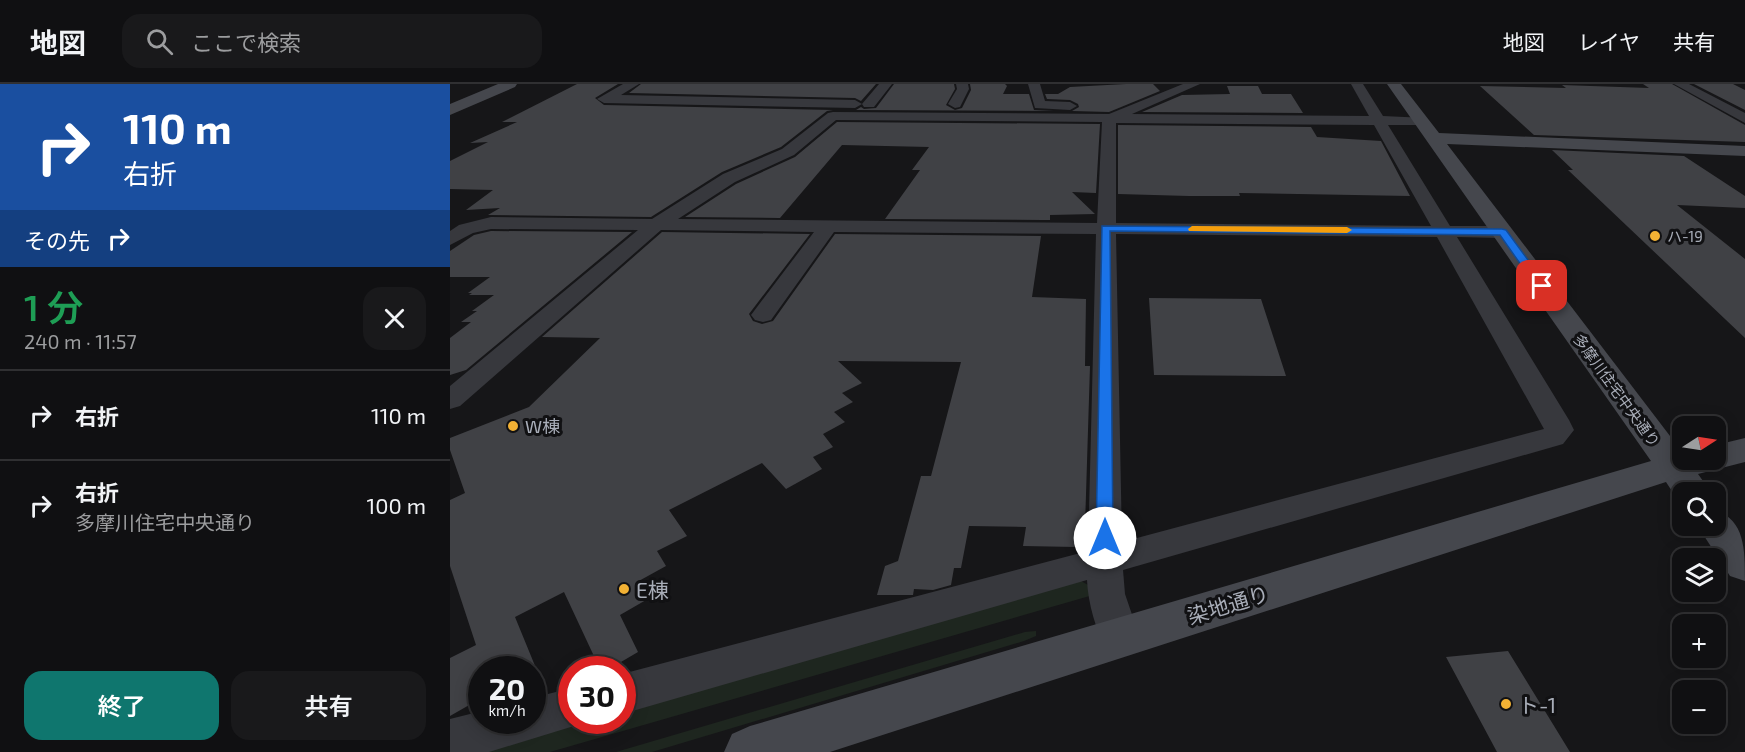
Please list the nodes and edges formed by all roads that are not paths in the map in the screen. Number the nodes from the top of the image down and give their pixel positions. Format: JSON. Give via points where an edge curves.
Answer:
{"nodes":[{"id":1,"x":510,"y":84,"type":"edge"},
{"id":2,"x":633,"y":84,"type":"edge"},
{"id":3,"x":886,"y":84,"type":"edge"},
{"id":4,"x":962,"y":84,"type":"edge"},
{"id":5,"x":1034,"y":84,"type":"edge"},
{"id":6,"x":1194,"y":84,"type":"edge"},
{"id":7,"x":1357,"y":84,"type":"edge"},
{"id":8,"x":1394,"y":84,"type":"edge"},
{"id":9,"x":1680,"y":84,"type":"edge"},
{"id":10,"x":726,"y":90,"type":"dead end"},
{"id":11,"x":804,"y":90,"type":"dead end"},
{"id":12,"x":708,"y":102,"type":"junction"},
{"id":13,"x":791,"y":103,"type":"junction"},
{"id":14,"x":869,"y":104,"type":"junction"},
{"id":15,"x":955,"y":104,"type":"junction"},
{"id":16,"x":1040,"y":105,"type":"junction"},
{"id":17,"x":1136,"y":106,"type":"junction"},
{"id":18,"x":450,"y":110,"type":"edge"},
{"id":19,"x":1109,"y":119,"type":"junction"},
{"id":20,"x":1745,"y":119,"type":"edge"},
{"id":21,"x":1378,"y":121,"type":"junction"},
{"id":22,"x":1427,"y":130,"type":"junction"},
{"id":23,"x":1745,"y":151,"type":"edge"},
{"id":24,"x":657,"y":224,"type":"junction"},
{"id":25,"x":828,"y":226,"type":"junction"},
{"id":26,"x":1106,"y":228,"type":"junction"},
{"id":27,"x":1442,"y":231,"type":"junction"},
{"id":28,"x":1502,"y":232,"type":"junction"},
{"id":29,"x":450,"y":238,"type":"edge"},
{"id":30,"x":763,"y":315,"type":"dead end"},
{"id":31,"x":450,"y":400,"type":"edge"},
{"id":32,"x":1745,"y":450,"type":"edge"},
{"id":33,"x":1726,"y":455,"type":"edge"},
{"id":34,"x":1691,"y":473,"type":"edge"},
{"id":35,"x":1724,"y":536,"type":"edge"},
{"id":36,"x":1105,"y":561,"type":"junction"},
{"id":37,"x":1745,"y":564,"type":"edge"},
{"id":38,"x":1120,"y":638,"type":"junction"},
{"id":39,"x":636,"y":690,"type":"edge"},
{"id":40,"x":476,"y":734,"type":"edge"},
{"id":41,"x":450,"y":741,"type":"edge"},
{"id":42,"x":750,"y":752,"type":"edge"}],
"edges":[{"from":1,"to":18,"type":"street"},
{"from":2,"to":12,"type":"street","via":[[604,99]]},
{"from":3,"to":14,"type":"street"},
{"from":4,"to":15,"type":"street"},
{"from":5,"to":16,"type":"street"},
{"from":6,"to":17,"type":"street"},
{"from":7,"to":21,"type":"street"},
{"from":8,"to":22,"type":"street","name":"多摩川住宅中央通り"},
{"from":9,"to":20,"type":"street"},
{"from":10,"to":12,"type":"street"},
{"from":11,"to":13,"type":"street"},
{"from":12,"to":13,"type":"street"},
{"from":13,"to":14,"type":"street"},
{"from":14,"to":15,"type":"street"},
{"from":15,"to":16,"type":"street"},
{"from":16,"to":17,"type":"street"},
{"from":17,"to":19,"type":"street"},
{"from":19,"to":21,"type":"street"},
{"from":19,"to":24,"type":"street","via":[[833,116],[788,152],[729,178]]},
{"from":19,"to":26,"type":"street"},
{"from":21,"to":22,"type":"street"},
{"from":21,"to":27,"type":"street"},
{"from":22,"to":23,"type":"street"},
{"from":22,"to":28,"type":"street","name":"多摩川住宅中央通り"},
{"from":24,"to":25,"type":"street"},
{"from":24,"to":29,"type":"street","via":[[491,223]]},
{"from":24,"to":31,"type":"street"},
{"from":25,"to":26,"type":"street"},
{"from":25,"to":30,"type":"street"},
{"from":26,"to":27,"type":"street"},
{"from":26,"to":36,"type":"street"},
{"from":27,"to":28,"type":"street"},
{"from":27,"to":36,"type":"street","via":[[1555,420],[1559,430],[1553,437]]},
{"from":28,"to":34,"type":"street","name":"多摩川住宅中央通り"},
{"from":32,"to":33,"type":"street"},
{"from":34,"to":38,"type":"street","name":"染地通り"},
{"from":35,"to":37,"type":"street"},
{"from":36,"to":38,"type":"street","via":[[1106,594]]},
{"from":36,"to":39,"type":"street"},
{"from":38,"to":42,"type":"street","name":"染地通り"},
{"from":40,"to":41,"type":"street"}]}
